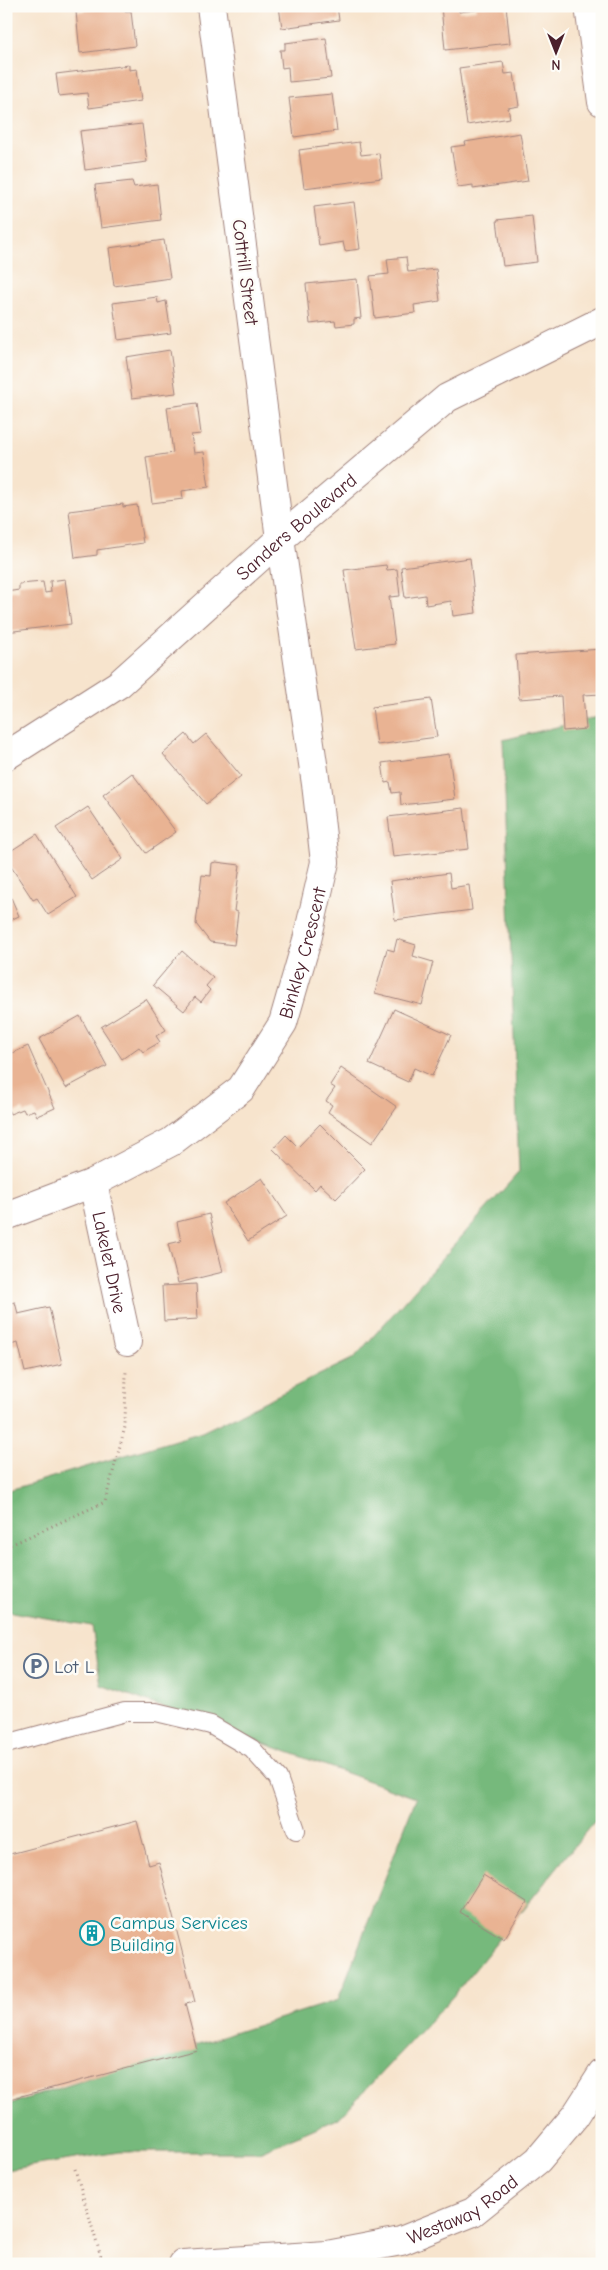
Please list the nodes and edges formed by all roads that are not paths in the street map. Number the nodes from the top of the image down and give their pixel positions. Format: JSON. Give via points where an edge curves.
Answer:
{"nodes":[{"id":1,"x":212,"y":6,"type":"edge"},
{"id":2,"x":589,"y":6,"type":"edge"},
{"id":3,"x":602,"y":102,"type":"edge"},
{"id":4,"x":602,"y":321,"type":"edge"},
{"id":5,"x":280,"y":538,"type":"junction"},
{"id":6,"x":6,"y":756,"type":"edge"},
{"id":7,"x":93,"y":1183,"type":"junction"},
{"id":8,"x":6,"y":1216,"type":"edge"},
{"id":9,"x":127,"y":1342,"type":"road end"},
{"id":10,"x":6,"y":1744,"type":"edge"},
{"id":11,"x":296,"y":1830,"type":"dead end"},
{"id":12,"x":602,"y":2074,"type":"edge"},
{"id":13,"x":327,"y":2259,"type":"edge"},
{"id":14,"x":183,"y":2264,"type":"edge"}],
"edges":[{"from":1,"to":5,"type":"street","name":"Cottrill Street"},
{"from":2,"to":3,"type":"street"},
{"from":4,"to":5,"type":"street","name":"Sanders Boulevard","via":[[447,398]]},
{"from":5,"to":6,"type":"street","name":"Sanders Boulevard","via":[[119,684]]},
{"from":5,"to":7,"type":"street","name":"Binkley Crescent","via":[[325,862],[299,968],[283,1023],[241,1089],[171,1142]]},
{"from":7,"to":8,"type":"street","name":"Binkley Crescent"},
{"from":7,"to":9,"type":"street","name":"Lakelet Drive"},
{"from":10,"to":11,"type":"lane","via":[[125,1712],[156,1712],[211,1725],[252,1749],[278,1778]]},
{"from":12,"to":13,"type":"street","name":"Westaway Road","via":[[575,2116],[538,2160],[473,2212],[401,2242]]},
{"from":13,"to":14,"type":"street","name":"Westaway Road"}]}
